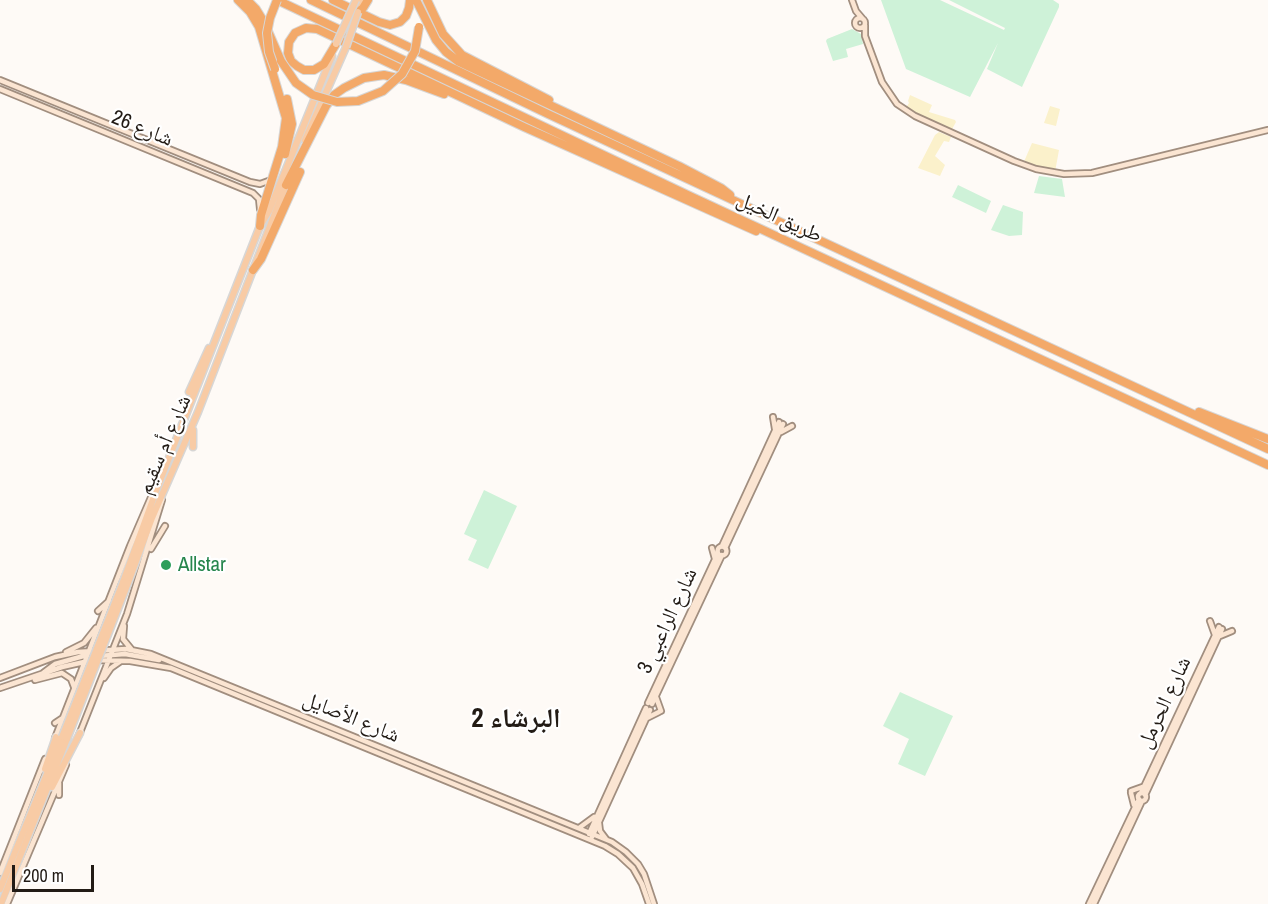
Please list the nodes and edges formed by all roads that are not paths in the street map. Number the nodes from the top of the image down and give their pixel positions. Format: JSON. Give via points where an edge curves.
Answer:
{"nodes":[{"id":1,"x":238,"y":0,"type":"edge"},
{"id":2,"x":247,"y":0,"type":"edge"},
{"id":3,"x":277,"y":0,"type":"edge"},
{"id":4,"x":311,"y":0,"type":"edge"},
{"id":5,"x":356,"y":0,"type":"edge"},
{"id":6,"x":362,"y":0,"type":"edge"},
{"id":7,"x":368,"y":0,"type":"edge"},
{"id":8,"x":410,"y":0,"type":"edge"},
{"id":9,"x":416,"y":0,"type":"edge"},
{"id":10,"x":427,"y":0,"type":"edge"},
{"id":11,"x":852,"y":0,"type":"edge"},
{"id":12,"x":337,"y":2,"type":"edge"},
{"id":13,"x":856,"y":11,"type":"junction"},
{"id":14,"x":358,"y":12,"type":"junction"},
{"id":15,"x":862,"y":18,"type":"junction"},
{"id":16,"x":856,"y":20,"type":"junction"},
{"id":17,"x":865,"y":25,"type":"junction"},
{"id":18,"x":859,"y":28,"type":"junction"},
{"id":19,"x":866,"y":36,"type":"junction"},
{"id":20,"x":336,"y":44,"type":"junction"},
{"id":21,"x":0,"y":80,"type":"edge"},
{"id":22,"x":350,"y":84,"type":"junction"},
{"id":23,"x":0,"y":89,"type":"edge"},
{"id":24,"x":495,"y":113,"type":"junction"},
{"id":25,"x":97,"y":119,"type":"junction"},
{"id":26,"x":85,"y":123,"type":"junction"},
{"id":27,"x":597,"y":127,"type":"junction"},
{"id":28,"x":1268,"y":130,"type":"edge"},
{"id":29,"x":196,"y":160,"type":"junction"},
{"id":30,"x":187,"y":165,"type":"junction"},
{"id":31,"x":271,"y":180,"type":"dead end"},
{"id":32,"x":286,"y":185,"type":"junction"},
{"id":33,"x":733,"y":199,"type":"junction"},
{"id":34,"x":260,"y":209,"type":"dead end"},
{"id":35,"x":261,"y":225,"type":"junction"},
{"id":36,"x":767,"y":232,"type":"junction"},
{"id":37,"x":253,"y":270,"type":"junction"},
{"id":38,"x":217,"y":339,"type":"junction"},
{"id":39,"x":189,"y":392,"type":"dead end"},
{"id":40,"x":1177,"y":406,"type":"junction"},
{"id":41,"x":198,"y":412,"type":"junction"},
{"id":42,"x":773,"y":417,"type":"dead end"},
{"id":43,"x":781,"y":423,"type":"dead end"},
{"id":44,"x":792,"y":426,"type":"dead end"},
{"id":45,"x":777,"y":432,"type":"junction"},
{"id":46,"x":1268,"y":439,"type":"edge"},
{"id":47,"x":193,"y":447,"type":"dead end"},
{"id":48,"x":1268,"y":449,"type":"edge"},
{"id":49,"x":1268,"y":465,"type":"edge"},
{"id":50,"x":160,"y":491,"type":"junction"},
{"id":51,"x":165,"y":526,"type":"dead end"},
{"id":52,"x":133,"y":527,"type":"dead end"},
{"id":53,"x":726,"y":538,"type":"junction"},
{"id":54,"x":130,"y":546,"type":"junction"},
{"id":55,"x":724,"y":547,"type":"junction"},
{"id":56,"x":720,"y":554,"type":"junction"},
{"id":57,"x":144,"y":561,"type":"junction"},
{"id":58,"x":714,"y":562,"type":"junction"},
{"id":59,"x":109,"y":601,"type":"junction"},
{"id":60,"x":98,"y":611,"type":"dead end"},
{"id":61,"x":127,"y":614,"type":"junction"},
{"id":62,"x":102,"y":619,"type":"junction"},
{"id":63,"x":1210,"y":621,"type":"dead end"},
{"id":64,"x":1221,"y":628,"type":"dead end"},
{"id":65,"x":1232,"y":631,"type":"dead end"},
{"id":66,"x":1216,"y":637,"type":"junction"},
{"id":67,"x":117,"y":638,"type":"junction"},
{"id":68,"x":132,"y":650,"type":"junction"},
{"id":69,"x":89,"y":653,"type":"junction"},
{"id":70,"x":111,"y":654,"type":"junction"},
{"id":71,"x":55,"y":657,"type":"junction"},
{"id":72,"x":123,"y":660,"type":"junction"},
{"id":73,"x":86,"y":661,"type":"junction"},
{"id":74,"x":172,"y":663,"type":"junction"},
{"id":75,"x":43,"y":674,"type":"junction"},
{"id":76,"x":0,"y":678,"type":"edge"},
{"id":77,"x":20,"y":682,"type":"junction"},
{"id":78,"x":0,"y":688,"type":"edge"},
{"id":79,"x":96,"y":689,"type":"junction"},
{"id":80,"x":74,"y":690,"type":"junction"},
{"id":81,"x":656,"y":696,"type":"junction"},
{"id":82,"x":649,"y":706,"type":"junction"},
{"id":83,"x":64,"y":717,"type":"junction"},
{"id":84,"x":645,"y":720,"type":"junction"},
{"id":85,"x":54,"y":723,"type":"dead end"},
{"id":86,"x":328,"y":723,"type":"dead end"},
{"id":87,"x":321,"y":724,"type":"junction"},
{"id":88,"x":80,"y":733,"type":"junction"},
{"id":89,"x":62,"y":738,"type":"junction"},
{"id":90,"x":59,"y":781,"type":"junction"},
{"id":91,"x":1145,"y":786,"type":"junction"},
{"id":92,"x":1143,"y":794,"type":"junction"},
{"id":93,"x":59,"y":795,"type":"dead end"},
{"id":94,"x":1140,"y":800,"type":"junction"},
{"id":95,"x":39,"y":802,"type":"junction"},
{"id":96,"x":1134,"y":809,"type":"junction"},
{"id":97,"x":598,"y":813,"type":"junction"},
{"id":98,"x":598,"y":823,"type":"junction"},
{"id":99,"x":578,"y":828,"type":"junction"},
{"id":100,"x":590,"y":836,"type":"junction"},
{"id":101,"x":607,"y":840,"type":"junction"},
{"id":102,"x":0,"y":873,"type":"edge"},
{"id":103,"x":0,"y":889,"type":"edge"},
{"id":104,"x":0,"y":904,"type":"edge"},
{"id":105,"x":7,"y":904,"type":"edge"},
{"id":106,"x":649,"y":904,"type":"edge"},
{"id":107,"x":654,"y":904,"type":"edge"},
{"id":108,"x":1091,"y":904,"type":"edge"}],
"edges":[{"from":1,"to":35,"type":"highway","via":[[259,27],[285,113],[283,144]]},
{"from":2,"to":9,"type":"highway","bridge":true,"via":[[264,22],[280,61],[293,80],[313,95],[337,102],[358,101],[383,91],[402,74],[415,51],[419,27]]},
{"from":3,"to":35,"type":"highway","bridge":true,"via":[[267,33],[268,49],[291,111],[292,129]]},
{"from":3,"to":36,"type":"highway","name":"طريق الخيل"},
{"from":4,"to":33,"type":"highway","name":"طريق الخيل"},
{"from":5,"to":20,"type":"main road","name":"شارع أم سقيم","bridge":true},
{"from":6,"to":14,"type":"main road","name":"شارع أم سقيم"},
{"from":7,"to":14,"type":"highway"},
{"from":8,"to":12,"type":"highway","via":[[406,16],[390,25]]},
{"from":9,"to":27,"type":"highway","via":[[432,33],[459,62]]},
{"from":10,"to":27,"type":"highway","via":[[443,34],[462,55]]},
{"from":11,"to":13,"type":"street"},
{"from":13,"to":15,"type":"street"},
{"from":13,"to":16,"type":"street"},
{"from":14,"to":32,"type":"main road","name":"شارع أم سقيم","bridge":true},
{"from":15,"to":16,"type":"street"},
{"from":15,"to":17,"type":"street"},
{"from":16,"to":18,"type":"street"},
{"from":17,"to":18,"type":"street"},
{"from":17,"to":19,"type":"street"},
{"from":18,"to":19,"type":"street"},
{"from":19,"to":28,"type":"street","via":[[884,87],[897,104],[1014,161],[1047,172],[1092,173]]},
{"from":20,"to":24,"type":"highway","via":[[324,64],[314,70],[297,66],[288,53],[295,33],[317,29]]},
{"from":20,"to":35,"type":"main road","name":"شارع أم سقيم"},
{"from":21,"to":25,"type":"street","name":"شارع 26"},
{"from":22,"to":24,"type":"highway","via":[[369,76],[394,76]]},
{"from":22,"to":32,"type":"highway","via":[[328,102]]},
{"from":22,"to":37,"type":"highway","via":[[330,107]]},
{"from":23,"to":26,"type":"street","name":"شارع 26"},
{"from":24,"to":36,"type":"highway","via":[[746,228]]},
{"from":25,"to":26,"type":"street","via":[[93,125]]},
{"from":25,"to":29,"type":"street","name":"شارع 26"},
{"from":26,"to":30,"type":"street","name":"شارع 26"},
{"from":27,"to":33,"type":"highway","via":[[721,188]]},
{"from":29,"to":30,"type":"street","via":[[195,165]]},
{"from":29,"to":31,"type":"street","name":"شارع 26","via":[[255,184]]},
{"from":30,"to":34,"type":"street","name":"شارع 26","via":[[253,193],[260,201]]},
{"from":32,"to":37,"type":"main road","name":"شارع أم سقيم"},
{"from":33,"to":40,"type":"highway","name":"طريق الخيل"},
{"from":35,"to":38,"type":"main road","name":"شارع أم سقيم"},
{"from":36,"to":49,"type":"highway","name":"طريق الخيل"},
{"from":37,"to":41,"type":"main road","name":"شارع أم سقيم"},
{"from":38,"to":39,"type":"main road"},
{"from":38,"to":50,"type":"main road","name":"شارع أم سقيم"},
{"from":40,"to":46,"type":"highway"},
{"from":40,"to":48,"type":"highway","name":"طريق الخيل"},
{"from":41,"to":47,"type":"main road"},
{"from":41,"to":50,"type":"main road","name":"شارع أم سقيم"},
{"from":42,"to":45,"type":"street"},
{"from":43,"to":45,"type":"street"},
{"from":44,"to":45,"type":"street"},
{"from":45,"to":53,"type":"street"},
{"from":45,"to":55,"type":"street"},
{"from":50,"to":54,"type":"street","via":[[148,501]]},
{"from":50,"to":57,"type":"street","via":[[159,513]]},
{"from":50,"to":89,"type":"main road","name":"شارع أم سقيم","bridge":true},
{"from":51,"to":57,"type":"street"},
{"from":52,"to":54,"type":"street"},
{"from":53,"to":55,"type":"street"},
{"from":53,"to":58,"type":"street","via":[[713,546]]},
{"from":54,"to":59,"type":"street"},
{"from":55,"to":56,"type":"street","via":[[726,553]]},
{"from":56,"to":58,"type":"street","name":"شارع الراعبي 3"},
{"from":56,"to":81,"type":"street","name":"شارع الراعبي 3"},
{"from":57,"to":61,"type":"street"},
{"from":58,"to":82,"type":"street","name":"شارع الراعبي 3"},
{"from":59,"to":60,"type":"street"},
{"from":59,"to":62,"type":"street"},
{"from":61,"to":67,"type":"street"},
{"from":61,"to":68,"type":"street","via":[[123,638]]},
{"from":62,"to":67,"type":"street","via":[[100,638]]},
{"from":62,"to":69,"type":"street"},
{"from":62,"to":71,"type":"street","via":[[84,643]]},
{"from":63,"to":66,"type":"street"},
{"from":64,"to":66,"type":"street","name":"شارع الحرمل"},
{"from":65,"to":66,"type":"street"},
{"from":66,"to":91,"type":"street","name":"شارع الحرمل"},
{"from":66,"to":92,"type":"street","name":"شارع الحرمل"},
{"from":67,"to":70,"type":"street"},
{"from":68,"to":70,"type":"street","name":"شارع الأصايل"},
{"from":68,"to":74,"type":"street","name":"شارع الأصايل"},
{"from":69,"to":70,"type":"street","name":"شارع الأصايل"},
{"from":69,"to":71,"type":"street","name":"شارع الأصايل"},
{"from":69,"to":73,"type":"street"},
{"from":69,"to":75,"type":"street","via":[[55,664]]},
{"from":70,"to":72,"type":"street","name":"شارع الأصايل"},
{"from":70,"to":73,"type":"street"},
{"from":70,"to":74,"type":"street"},
{"from":70,"to":79,"type":"street"},
{"from":71,"to":76,"type":"street","name":"شارع الأصايل"},
{"from":72,"to":79,"type":"street","via":[[111,668]]},
{"from":72,"to":100,"type":"street","name":"شارع الأصايل","via":[[161,665],[553,826]]},
{"from":73,"to":75,"type":"street"},
{"from":73,"to":80,"type":"street"},
{"from":74,"to":87,"type":"street","name":"شارع الأصايل"},
{"from":75,"to":77,"type":"street"},
{"from":77,"to":78,"type":"street"},
{"from":77,"to":80,"type":"street","via":[[62,673],[71,679]]},
{"from":79,"to":88,"type":"street"},
{"from":80,"to":83,"type":"street"},
{"from":81,"to":82,"type":"street","name":"شارع الراعبي 3"},
{"from":81,"to":84,"type":"street","via":[[660,712]]},
{"from":82,"to":84,"type":"street","name":"شارع الراعبي 3"},
{"from":82,"to":97,"type":"street","name":"شارع الراعبي 3"},
{"from":83,"to":85,"type":"street"},
{"from":83,"to":89,"type":"street"},
{"from":84,"to":98,"type":"street","name":"شارع الراعبي 3"},
{"from":86,"to":87,"type":"street"},
{"from":87,"to":99,"type":"street","name":"شارع الأصايل"},
{"from":88,"to":90,"type":"street"},
{"from":88,"to":95,"type":"main road","via":[[50,792]]},
{"from":89,"to":95,"type":"main road","name":"شارع أم سقيم"},
{"from":89,"to":102,"type":"street"},
{"from":90,"to":93,"type":"street"},
{"from":90,"to":105,"type":"street"},
{"from":91,"to":92,"type":"street","name":"شارع الحرمل"},
{"from":91,"to":96,"type":"street","via":[[1131,792]]},
{"from":92,"to":94,"type":"street","via":[[1145,799]]},
{"from":94,"to":96,"type":"street"},
{"from":94,"to":108,"type":"street"},
{"from":95,"to":103,"type":"main road","name":"شارع أم سقيم"},
{"from":95,"to":104,"type":"main road","name":"شارع أم سقيم"},
{"from":96,"to":108,"type":"street"},
{"from":97,"to":99,"type":"street"},
{"from":97,"to":100,"type":"street","name":"شارع الراعبي 3"},
{"from":98,"to":100,"type":"street","name":"شارع الراعبي 3"},
{"from":98,"to":101,"type":"street"},
{"from":99,"to":100,"type":"street","name":"شارع الأصايل"},
{"from":100,"to":101,"type":"street","name":"شارع الأصايل"},
{"from":100,"to":106,"type":"street","name":"شارع الأصايل","via":[[614,851],[632,869]]},
{"from":101,"to":107,"type":"street","name":"شارع الأصايل","via":[[635,860]]}]}
